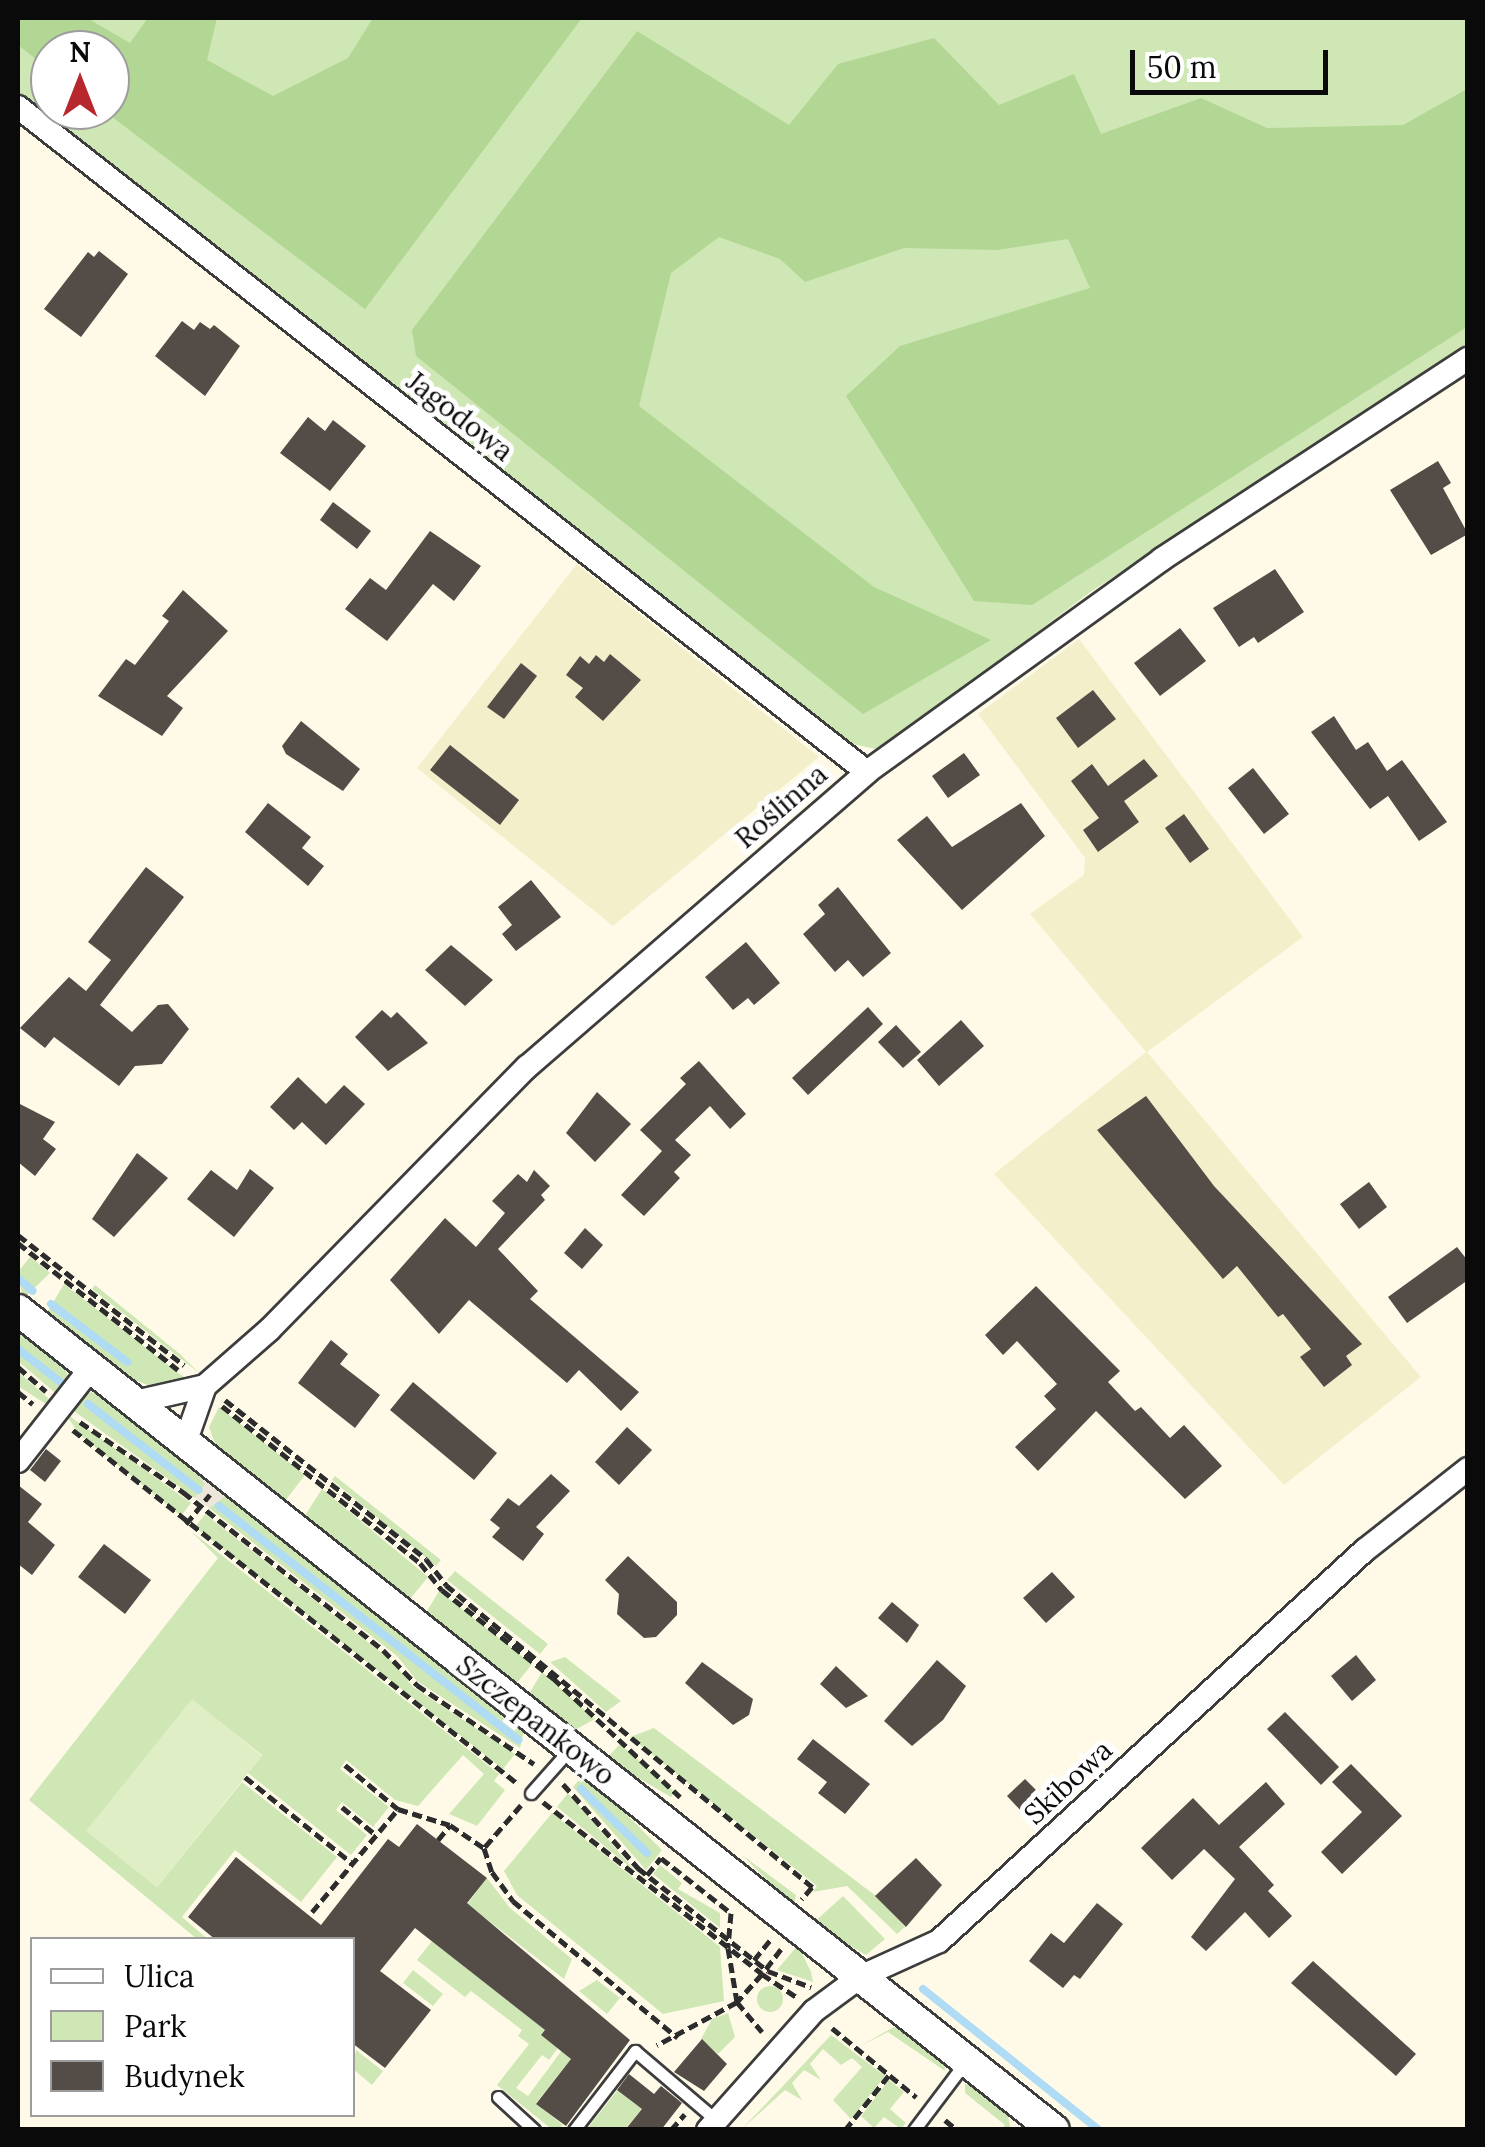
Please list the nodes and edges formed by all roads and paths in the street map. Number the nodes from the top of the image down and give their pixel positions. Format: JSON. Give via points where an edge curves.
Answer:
{"nodes":[{"id":1,"x":18,"y":107,"type":"edge"},
{"id":2,"x":1468,"y":358,"type":"edge"},
{"id":3,"x":867,"y":772,"type":"junction"},
{"id":4,"x":18,"y":1235,"type":"edge"},
{"id":5,"x":18,"y":1243,"type":"edge"},
{"id":6,"x":18,"y":1310,"type":"edge"},
{"id":7,"x":18,"y":1368,"type":"edge"},
{"id":8,"x":92,"y":1368,"type":"junction"},
{"id":9,"x":204,"y":1386,"type":"junction"},
{"id":10,"x":18,"y":1392,"type":"edge"},
{"id":11,"x":134,"y":1402,"type":"junction"},
{"id":12,"x":58,"y":1410,"type":"junction"},
{"id":13,"x":186,"y":1442,"type":"junction"},
{"id":14,"x":18,"y":1461,"type":"edge"},
{"id":15,"x":1468,"y":1470,"type":"edge"},
{"id":16,"x":571,"y":1748,"type":"junction"},
{"id":17,"x":344,"y":1765,"type":"dead end"},
{"id":18,"x":548,"y":1774,"type":"junction"},
{"id":19,"x":245,"y":1777,"type":"dead end"},
{"id":20,"x":532,"y":1794,"type":"junction"},
{"id":21,"x":342,"y":1808,"type":"dead end"},
{"id":22,"x":398,"y":1809,"type":"junction"},
{"id":23,"x":693,"y":1810,"type":"dead end"},
{"id":24,"x":450,"y":1825,"type":"junction"},
{"id":25,"x":376,"y":1834,"type":"junction"},
{"id":26,"x":438,"y":1840,"type":"dead end"},
{"id":27,"x":484,"y":1848,"type":"junction"},
{"id":28,"x":760,"y":1859,"type":"dead end"},
{"id":29,"x":352,"y":1863,"type":"junction"},
{"id":30,"x":645,"y":1878,"type":"junction"},
{"id":31,"x":816,"y":1904,"type":"dead end"},
{"id":32,"x":796,"y":1907,"type":"junction"},
{"id":33,"x":312,"y":1912,"type":"dead end"},
{"id":34,"x":728,"y":1944,"type":"junction"},
{"id":35,"x":754,"y":1960,"type":"junction"},
{"id":36,"x":860,"y":1976,"type":"junction"},
{"id":37,"x":737,"y":2002,"type":"junction"},
{"id":38,"x":813,"y":2004,"type":"junction"},
{"id":39,"x":832,"y":2029,"type":"junction"},
{"id":40,"x":765,"y":2036,"type":"dead end"},
{"id":41,"x":678,"y":2038,"type":"junction"},
{"id":42,"x":635,"y":2052,"type":"junction"},
{"id":43,"x":967,"y":2060,"type":"junction"},
{"id":44,"x":888,"y":2075,"type":"junction"},
{"id":45,"x":498,"y":2098,"type":"dead end"},
{"id":46,"x":930,"y":2108,"type":"junction"},
{"id":47,"x":712,"y":2125,"type":"edge"},
{"id":48,"x":534,"y":2130,"type":"edge"},
{"id":49,"x":574,"y":2130,"type":"edge"},
{"id":50,"x":845,"y":2130,"type":"edge"},
{"id":51,"x":914,"y":2130,"type":"edge"},
{"id":52,"x":957,"y":2130,"type":"edge"},
{"id":53,"x":1054,"y":2130,"type":"edge"}],
"edges":[{"from":1,"to":3,"type":"street","name":"Jagodowa"},
{"from":2,"to":3,"type":"street","name":"Roślinna","via":[[1162,559]]},
{"from":3,"to":9,"type":"street","name":"Roślinna","via":[[527,1067],[270,1329]]},
{"from":4,"to":9,"type":"path"},
{"from":5,"to":9,"type":"path"},
{"from":6,"to":8,"type":"street","name":"Szczepankowo"},
{"from":7,"to":12,"type":"path"},
{"from":8,"to":11,"type":"street","name":"Szczepankowo"},
{"from":8,"to":12,"type":"street"},
{"from":9,"to":11,"type":"street","name":"Roślinna"},
{"from":9,"to":13,"type":"street"},
{"from":9,"to":23,"type":"path","via":[[553,1678]]},
{"from":9,"to":32,"type":"path","via":[[426,1559],[446,1585],[812,1887]]},
{"from":10,"to":12,"type":"path"},
{"from":11,"to":13,"type":"street","name":"Szczepankowo"},
{"from":12,"to":14,"type":"street"},
{"from":12,"to":18,"type":"path","via":[[383,1650],[417,1685]]},
{"from":12,"to":20,"type":"path"},
{"from":13,"to":16,"type":"street","name":"Szczepankowo"},
{"from":15,"to":36,"type":"street","name":"Skibowa","via":[[1364,1550],[939,1940]]},
{"from":16,"to":18,"type":"lane"},
{"from":16,"to":32,"type":"street","name":"Szczepankowo"},
{"from":17,"to":22,"type":"path"},
{"from":18,"to":20,"type":"lane"},
{"from":18,"to":30,"type":"path"},
{"from":19,"to":29,"type":"path"},
{"from":20,"to":27,"type":"path"},
{"from":20,"to":30,"type":"path"},
{"from":21,"to":25,"type":"path"},
{"from":22,"to":24,"type":"path"},
{"from":22,"to":25,"type":"path"},
{"from":24,"to":26,"type":"path"},
{"from":24,"to":27,"type":"path"},
{"from":25,"to":29,"type":"path"},
{"from":27,"to":41,"type":"path","via":[[513,1901]]},
{"from":28,"to":32,"type":"path"},
{"from":29,"to":33,"type":"path"},
{"from":30,"to":34,"type":"path"},
{"from":30,"to":34,"type":"path","via":[[661,1858],[731,1914]]},
{"from":31,"to":32,"type":"path"},
{"from":32,"to":35,"type":"path"},
{"from":32,"to":36,"type":"street","name":"Szczepankowo"},
{"from":34,"to":35,"type":"path"},
{"from":34,"to":37,"type":"path"},
{"from":34,"to":37,"type":"path","via":[[762,1974]]},
{"from":35,"to":38,"type":"path","via":[[810,1986]]},
{"from":36,"to":38,"type":"street","name":"Skibowa"},
{"from":36,"to":43,"type":"street","name":"Szczepankowo"},
{"from":37,"to":40,"type":"path"},
{"from":37,"to":41,"type":"path","via":[[697,2020]]},
{"from":38,"to":39,"type":"path"},
{"from":38,"to":39,"type":"path","via":[[846,2020]]},
{"from":38,"to":47,"type":"street","name":"Skibowa"},
{"from":39,"to":44,"type":"path"},
{"from":41,"to":42,"type":"path"},
{"from":42,"to":47,"type":"lane"},
{"from":42,"to":49,"type":"lane"},
{"from":43,"to":46,"type":"lane"},
{"from":43,"to":53,"type":"street","name":"Szczepankowo"},
{"from":44,"to":46,"type":"path"},
{"from":44,"to":50,"type":"path"},
{"from":45,"to":48,"type":"lane"},
{"from":46,"to":51,"type":"lane"},
{"from":46,"to":52,"type":"path"}]}
